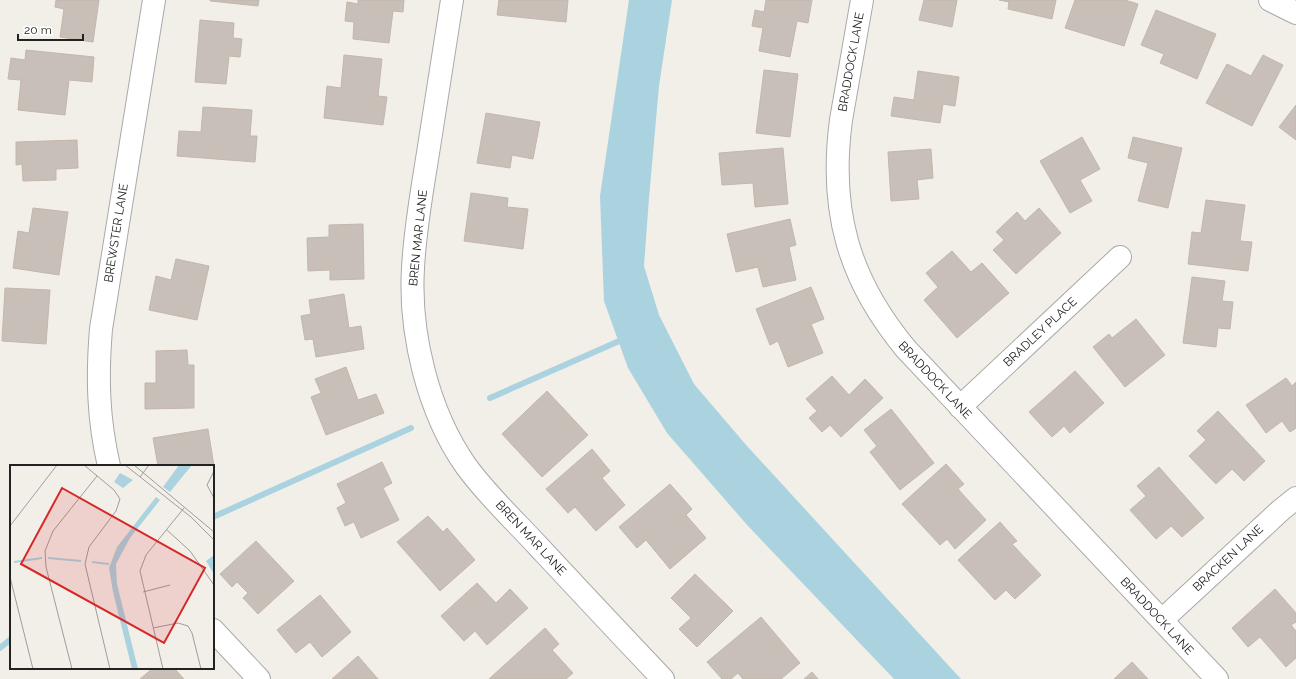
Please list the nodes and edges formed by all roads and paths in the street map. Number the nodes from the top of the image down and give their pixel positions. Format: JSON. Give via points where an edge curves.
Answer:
{"nodes":[{"id":1,"x":154,"y":0,"type":"edge"},
{"id":2,"x":452,"y":0,"type":"edge"},
{"id":3,"x":862,"y":0,"type":"edge"},
{"id":4,"x":1270,"y":0,"type":"edge"},
{"id":5,"x":1296,"y":13,"type":"edge"},
{"id":6,"x":1120,"y":257,"type":"dead end"},
{"id":7,"x":960,"y":407,"type":"junction"},
{"id":8,"x":109,"y":465,"type":"edge"},
{"id":9,"x":1296,"y":498,"type":"edge"},
{"id":10,"x":1162,"y":620,"type":"junction"},
{"id":11,"x":214,"y":631,"type":"edge"},
{"id":12,"x":259,"y":679,"type":"edge"},
{"id":13,"x":663,"y":679,"type":"edge"},
{"id":14,"x":1217,"y":679,"type":"edge"}],
"edges":[{"from":1,"to":8,"type":"street","name":"BREWSTER LANE","via":[[101,329],[99,402]]},
{"from":2,"to":13,"type":"street","name":"BREN MAR LANE","via":[[416,227],[413,269],[415,330],[428,384],[439,414],[466,466]]},
{"from":3,"to":7,"type":"street","name":"BRADDOCK LANE","via":[[839,140],[838,196],[844,233],[867,293],[891,332]]},
{"from":4,"to":5,"type":"street"},
{"from":6,"to":7,"type":"street","name":"BRADLEY PLACE"},
{"from":7,"to":10,"type":"street","name":"BRADDOCK LANE"},
{"from":9,"to":10,"type":"street","name":"BRACKEN LANE"},
{"from":10,"to":14,"type":"street","name":"BRADDOCK LANE"},
{"from":11,"to":12,"type":"street"}]}
